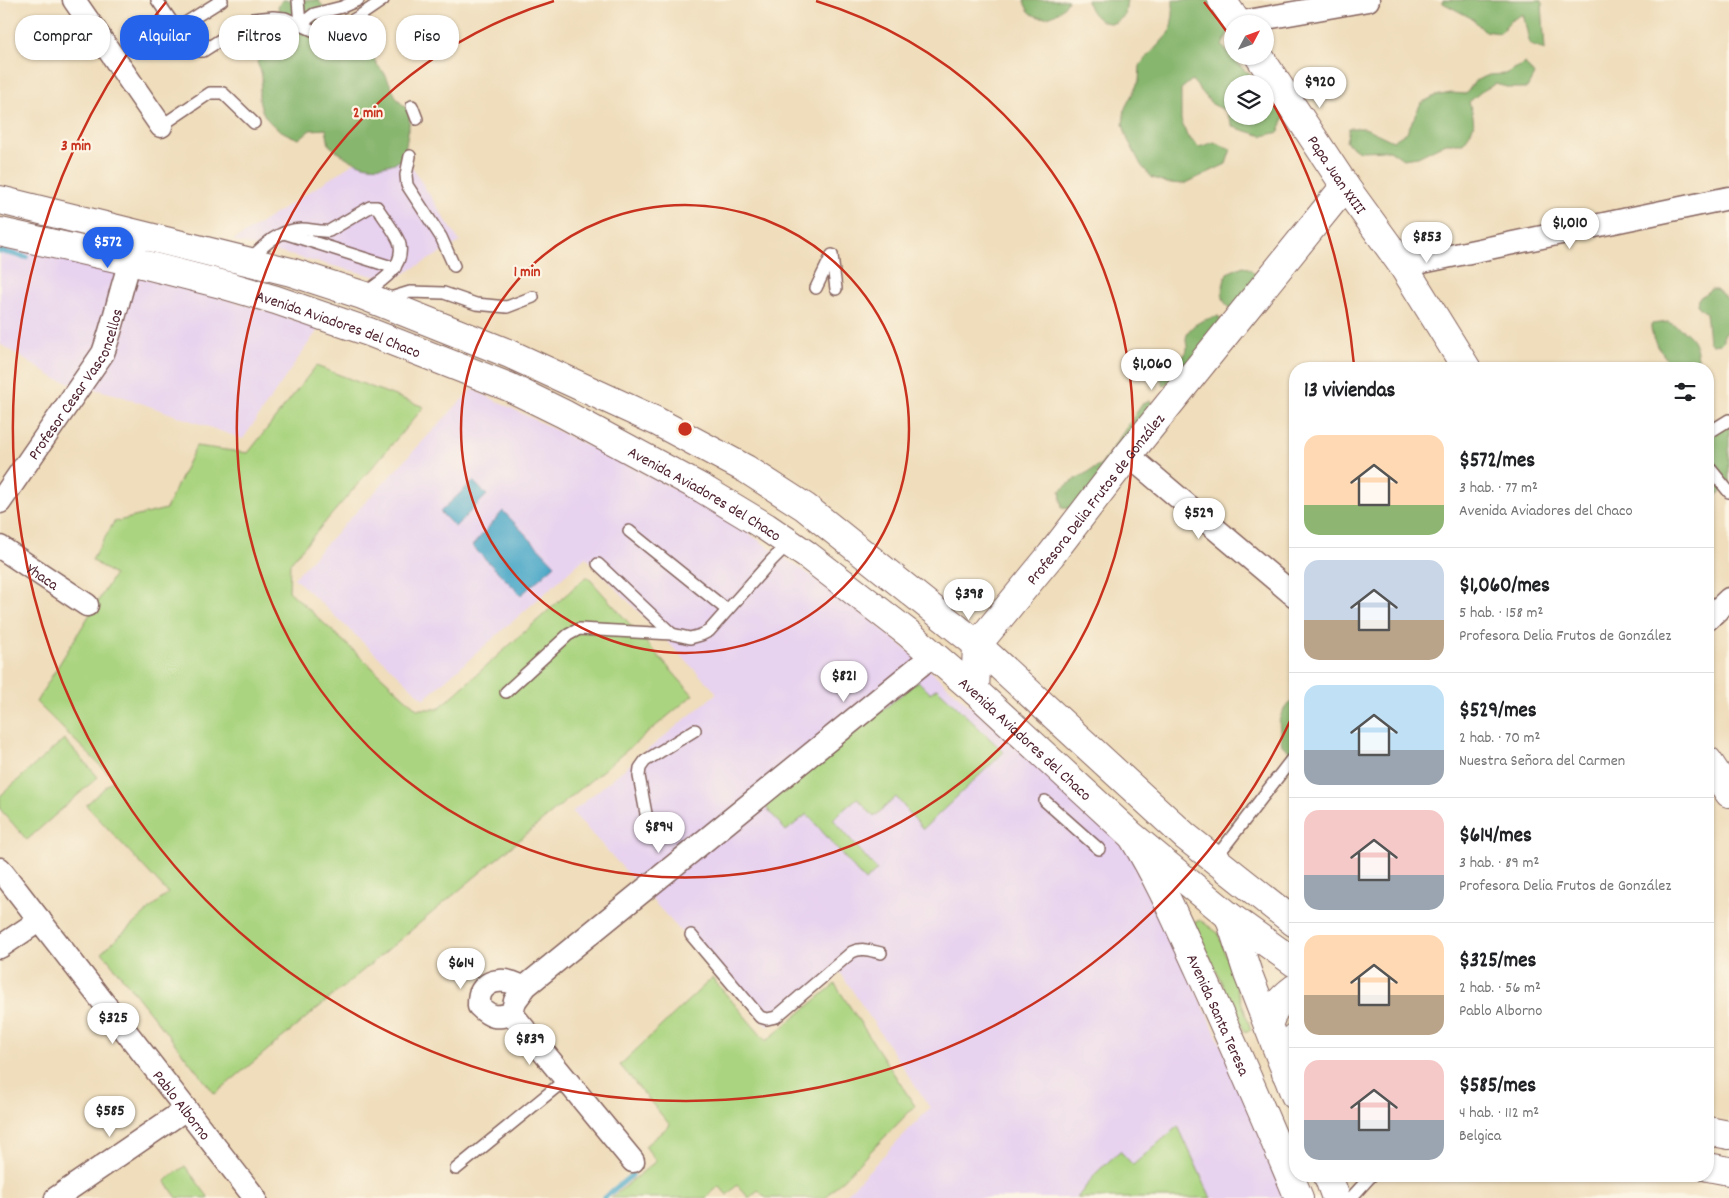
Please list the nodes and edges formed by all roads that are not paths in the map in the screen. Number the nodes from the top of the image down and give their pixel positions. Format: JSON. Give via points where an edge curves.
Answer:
{"nodes":[{"id":1,"x":74,"y":0,"type":"edge"},
{"id":2,"x":157,"y":0,"type":"edge"},
{"id":3,"x":222,"y":0,"type":"edge"},
{"id":4,"x":298,"y":0,"type":"edge"},
{"id":5,"x":358,"y":0,"type":"edge"},
{"id":6,"x":383,"y":0,"type":"edge"},
{"id":7,"x":1222,"y":0,"type":"edge"},
{"id":8,"x":1368,"y":0,"type":"edge"},
{"id":9,"x":167,"y":15,"type":"edge"},
{"id":10,"x":197,"y":15,"type":"edge"},
{"id":11,"x":1232,"y":15,"type":"edge"},
{"id":12,"x":1274,"y":17,"type":"edge"},
{"id":13,"x":300,"y":25,"type":"junction"},
{"id":14,"x":209,"y":48,"type":"edge"},
{"id":15,"x":1265,"y":65,"type":"edge"},
{"id":16,"x":412,"y":106,"type":"dead end"},
{"id":17,"x":417,"y":119,"type":"dead end"},
{"id":18,"x":254,"y":123,"type":"dead end"},
{"id":19,"x":161,"y":126,"type":"joint"},
{"id":20,"x":410,"y":156,"type":"dead end"},
{"id":21,"x":1345,"y":186,"type":"junction"},
{"id":22,"x":1729,"y":198,"type":"edge"},
{"id":23,"x":0,"y":200,"type":"edge"},
{"id":24,"x":0,"y":232,"type":"edge"},
{"id":25,"x":283,"y":232,"type":"junction"},
{"id":26,"x":139,"y":236,"type":"junction"},
{"id":27,"x":247,"y":262,"type":"junction"},
{"id":28,"x":454,"y":266,"type":"dead end"},
{"id":29,"x":1403,"y":266,"type":"junction"},
{"id":30,"x":395,"y":268,"type":"junction"},
{"id":31,"x":126,"y":273,"type":"junction"},
{"id":32,"x":816,"y":288,"type":"dead end"},
{"id":33,"x":836,"y":289,"type":"dead end"},
{"id":34,"x":533,"y":297,"type":"dead end"},
{"id":35,"x":370,"y":298,"type":"junction"},
{"id":36,"x":1463,"y":362,"type":"edge"},
{"id":37,"x":1729,"y":420,"type":"edge"},
{"id":38,"x":1714,"y":429,"type":"edge"},
{"id":39,"x":612,"y":440,"type":"junction"},
{"id":40,"x":1128,"y":455,"type":"junction"},
{"id":41,"x":1714,"y":473,"type":"edge"},
{"id":42,"x":775,"y":489,"type":"junction"},
{"id":43,"x":1729,"y":492,"type":"edge"},
{"id":44,"x":0,"y":502,"type":"edge"},
{"id":45,"x":629,"y":531,"type":"dead end"},
{"id":46,"x":790,"y":543,"type":"junction"},
{"id":47,"x":0,"y":547,"type":"edge"},
{"id":48,"x":598,"y":564,"type":"dead end"},
{"id":49,"x":1289,"y":591,"type":"edge"},
{"id":50,"x":1729,"y":599,"type":"edge"},
{"id":51,"x":87,"y":605,"type":"dead end"},
{"id":52,"x":727,"y":610,"type":"junction"},
{"id":53,"x":1714,"y":613,"type":"edge"},
{"id":54,"x":672,"y":634,"type":"junction"},
{"id":55,"x":985,"y":635,"type":"junction"},
{"id":56,"x":934,"y":654,"type":"junction"},
{"id":57,"x":975,"y":691,"type":"junction"},
{"id":58,"x":506,"y":692,"type":"dead end"},
{"id":59,"x":695,"y":730,"type":"dead end"},
{"id":60,"x":1289,"y":763,"type":"edge"},
{"id":61,"x":1714,"y":770,"type":"edge"},
{"id":62,"x":1729,"y":793,"type":"edge"},
{"id":63,"x":1045,"y":801,"type":"dead end"},
{"id":64,"x":650,"y":835,"type":"dead end"},
{"id":65,"x":1131,"y":835,"type":"junction"},
{"id":66,"x":1185,"y":836,"type":"junction"},
{"id":67,"x":1099,"y":849,"type":"dead end"},
{"id":68,"x":1214,"y":860,"type":"junction"},
{"id":69,"x":0,"y":869,"type":"edge"},
{"id":70,"x":1229,"y":916,"type":"junction"},
{"id":71,"x":1289,"y":918,"type":"edge"},
{"id":72,"x":40,"y":920,"type":"junction"},
{"id":73,"x":691,"y":935,"type":"dead end"},
{"id":74,"x":0,"y":947,"type":"edge"},
{"id":75,"x":881,"y":953,"type":"dead end"},
{"id":76,"x":1289,"y":959,"type":"edge"},
{"id":77,"x":523,"y":988,"type":"junction"},
{"id":78,"x":1289,"y":992,"type":"edge"},
{"id":79,"x":512,"y":1014,"type":"junction"},
{"id":80,"x":1268,"y":1026,"type":"junction"},
{"id":81,"x":1289,"y":1052,"type":"edge"},
{"id":82,"x":1289,"y":1069,"type":"edge"},
{"id":83,"x":565,"y":1080,"type":"junction"},
{"id":84,"x":1289,"y":1081,"type":"edge"},
{"id":85,"x":186,"y":1109,"type":"junction"},
{"id":86,"x":1714,"y":1132,"type":"edge"},
{"id":87,"x":1729,"y":1136,"type":"edge"},
{"id":88,"x":633,"y":1161,"type":"dead end"},
{"id":89,"x":1714,"y":1168,"type":"edge"},
{"id":90,"x":456,"y":1169,"type":"dead end"},
{"id":91,"x":1729,"y":1172,"type":"edge"},
{"id":92,"x":1289,"y":1175,"type":"edge"},
{"id":93,"x":1292,"y":1182,"type":"edge"},
{"id":94,"x":1330,"y":1182,"type":"edge"},
{"id":95,"x":1366,"y":1182,"type":"edge"},
{"id":96,"x":56,"y":1198,"type":"edge"},
{"id":97,"x":255,"y":1198,"type":"edge"},
{"id":98,"x":1299,"y":1198,"type":"edge"},
{"id":99,"x":1336,"y":1198,"type":"edge"},
{"id":100,"x":1351,"y":1198,"type":"edge"}],
"edges":[{"from":1,"to":19,"type":"street"},
{"from":2,"to":9,"type":"lane"},
{"from":3,"to":10,"type":"lane"},
{"from":4,"to":13,"type":"lane"},
{"from":5,"to":13,"type":"lane","via":[[314,14]]},
{"from":6,"to":13,"type":"lane","via":[[340,27],[318,32]]},
{"from":7,"to":11,"type":"main road"},
{"from":8,"to":12,"type":"street"},
{"from":13,"to":14,"type":"lane","via":[[286,18],[253,19]]},
{"from":15,"to":21,"type":"main road","name":"Papa Juan XXIII"},
{"from":16,"to":17,"type":"lane"},
{"from":18,"to":19,"type":"lane","via":[[223,93],[217,92],[210,93]]},
{"from":20,"to":28,"type":"lane","via":[[407,185],[441,238]]},
{"from":21,"to":29,"type":"main road","name":"Papa Juan XXIII"},
{"from":21,"to":40,"type":"main road","name":"Profesora Delia Frutos de González"},
{"from":22,"to":29,"type":"street"},
{"from":23,"to":26,"type":"main road","name":"Avenida Aviadores del Chaco"},
{"from":24,"to":31,"type":"main road","name":"Avenida Aviadores del Chaco"},
{"from":25,"to":27,"type":"lane"},
{"from":25,"to":30,"type":"lane"},
{"from":25,"to":30,"type":"lane","via":[[300,229],[329,231],[370,207],[378,207],[400,244]]},
{"from":26,"to":27,"type":"main road","name":"Avenida Aviadores del Chaco"},
{"from":26,"to":31,"type":"street","name":"Profesor Cesar Vasconcellos"},
{"from":27,"to":35,"type":"main road","name":"Avenida Aviadores del Chaco","via":[[291,272]]},
{"from":29,"to":36,"type":"main road","name":"Papa Juan XXIII"},
{"from":30,"to":35,"type":"lane"},
{"from":31,"to":39,"type":"main road","name":"Avenida Aviadores del Chaco","via":[[276,300],[377,335],[509,387]]},
{"from":31,"to":44,"type":"street","name":"Profesor Cesar Vasconcellos","via":[[103,354]]},
{"from":32,"to":33,"type":"lane","via":[[832,255]]},
{"from":34,"to":35,"type":"lane","via":[[508,307],[476,304],[444,293],[410,292]]},
{"from":35,"to":42,"type":"main road","name":"Avenida Aviadores del Chaco","via":[[510,354],[656,421],[746,469]]},
{"from":37,"to":38,"type":"lane"},
{"from":39,"to":42,"type":"main road","via":[[655,445],[727,485]]},
{"from":39,"to":46,"type":"main road","name":"Avenida Aviadores del Chaco","via":[[704,489]]},
{"from":40,"to":49,"type":"street"},
{"from":40,"to":55,"type":"main road","name":"Profesora Delia Frutos de González"},
{"from":41,"to":43,"type":"lane"},
{"from":42,"to":55,"type":"main road","name":"Avenida Aviadores del Chaco"},
{"from":45,"to":52,"type":"lane"},
{"from":46,"to":52,"type":"lane"},
{"from":46,"to":56,"type":"main road","name":"Avenida Aviadores del Chaco"},
{"from":47,"to":51,"type":"street","name":"Yhaca"},
{"from":48,"to":54,"type":"lane"},
{"from":50,"to":53,"type":"street"},
{"from":52,"to":54,"type":"lane","via":[[709,631],[701,635],[690,638]]},
{"from":54,"to":58,"type":"lane","via":[[579,630],[568,635]]},
{"from":55,"to":57,"type":"main road"},
{"from":55,"to":66,"type":"main road","name":"Avenida Aviadores del Chaco"},
{"from":56,"to":57,"type":"main road","name":"Avenida Aviadores del Chaco"},
{"from":56,"to":77,"type":"street"},
{"from":57,"to":65,"type":"main road","name":"Avenida Aviadores del Chaco"},
{"from":59,"to":64,"type":"lane","via":[[645,761],[640,768]]},
{"from":60,"to":68,"type":"lane"},
{"from":61,"to":62,"type":"main road"},
{"from":63,"to":67,"type":"lane"},
{"from":65,"to":70,"type":"main road","name":"Avenida Aviadores del Chaco"},
{"from":65,"to":92,"type":"main road","name":"Avenida Santa Teresa","via":[[1154,872]]},
{"from":66,"to":68,"type":"main road","name":"Avenida Aviadores del Chaco"},
{"from":66,"to":70,"type":"main road"},
{"from":68,"to":71,"type":"main road","name":"Avenida Aviadores del Chaco"},
{"from":69,"to":72,"type":"street","name":"Pablo Alborno"},
{"from":70,"to":76,"type":"main road","name":"Avenida Aviadores del Chaco"},
{"from":70,"to":80,"type":"main road"},
{"from":72,"to":74,"type":"street"},
{"from":72,"to":85,"type":"street","name":"Pablo Alborno"},
{"from":73,"to":75,"type":"lane","via":[[760,1017],[767,1019],[776,1017],[852,952],[865,949]]},
{"from":77,"to":79,"type":"street","via":[[515,1000]]},
{"from":77,"to":79,"type":"street","via":[[514,982],[499,980],[487,985],[480,994],[479,1006],[489,1015],[501,1017]]},
{"from":78,"to":80,"type":"main road","via":[[1280,999]]},
{"from":79,"to":83,"type":"street"},
{"from":80,"to":84,"type":"main road"},
{"from":81,"to":82,"type":"main road"},
{"from":83,"to":88,"type":"street"},
{"from":83,"to":90,"type":"lane"},
{"from":85,"to":96,"type":"street"},
{"from":85,"to":97,"type":"street","name":"Pablo Alborno"},
{"from":86,"to":87,"type":"main road"},
{"from":89,"to":91,"type":"main road"},
{"from":93,"to":98,"type":"main road","name":"Avenida Santa Teresa"},
{"from":94,"to":99,"type":"main road"},
{"from":95,"to":100,"type":"lane"}]}
